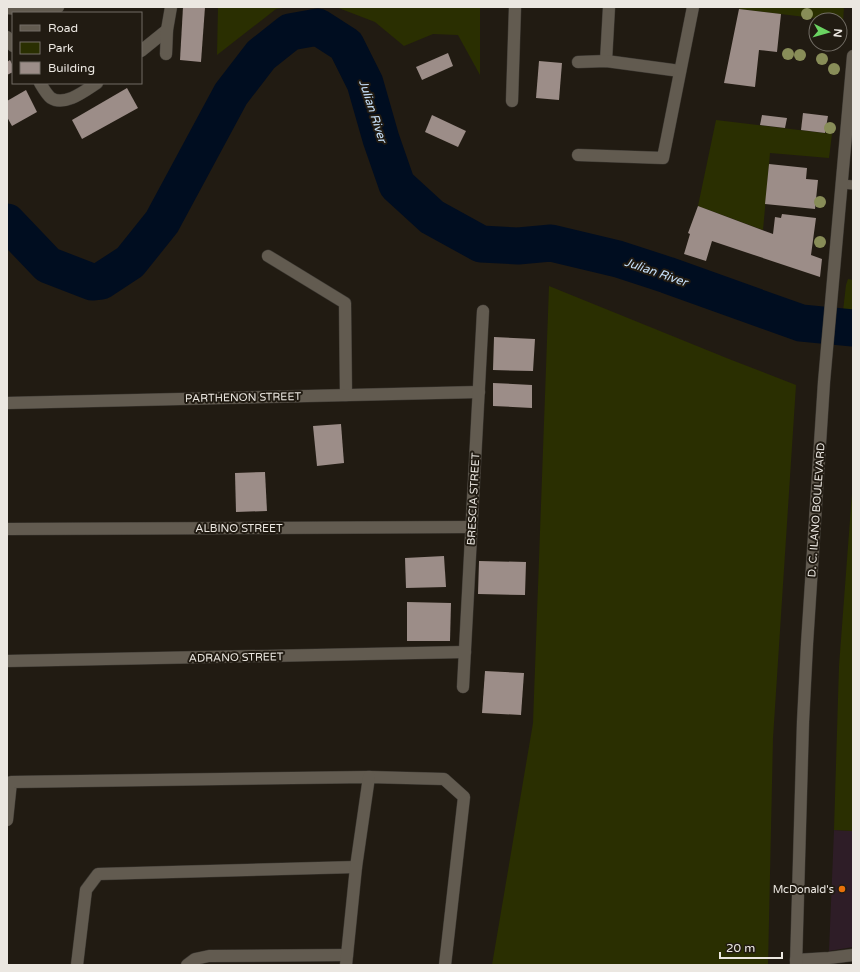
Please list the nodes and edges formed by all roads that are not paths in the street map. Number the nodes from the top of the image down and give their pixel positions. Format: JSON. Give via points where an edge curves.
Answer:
{"nodes":[{"id":1,"x":58,"y":7,"type":"edge"},
{"id":2,"x":170,"y":7,"type":"edge"},
{"id":3,"x":515,"y":7,"type":"edge"},
{"id":4,"x":609,"y":7,"type":"edge"},
{"id":5,"x":693,"y":7,"type":"edge"},
{"id":6,"x":7,"y":8,"type":"edge"},
{"id":7,"x":167,"y":30,"type":"junction"},
{"id":8,"x":142,"y":50,"type":"edge"},
{"id":9,"x":166,"y":54,"type":"dead end"},
{"id":10,"x":853,"y":56,"type":"edge"},
{"id":11,"x":606,"y":61,"type":"junction"},
{"id":12,"x":578,"y":62,"type":"dead end"},
{"id":13,"x":680,"y":71,"type":"junction"},
{"id":14,"x":41,"y":84,"type":"edge"},
{"id":15,"x":96,"y":84,"type":"edge"},
{"id":16,"x":512,"y":101,"type":"dead end"},
{"id":17,"x":578,"y":155,"type":"dead end"},
{"id":18,"x":847,"y":185,"type":"edge"},
{"id":19,"x":268,"y":256,"type":"dead end"},
{"id":20,"x":483,"y":311,"type":"dead end"},
{"id":21,"x":479,"y":392,"type":"junction"},
{"id":22,"x":346,"y":395,"type":"junction"},
{"id":23,"x":7,"y":403,"type":"edge"},
{"id":24,"x":471,"y":527,"type":"junction"},
{"id":25,"x":7,"y":529,"type":"edge"},
{"id":26,"x":465,"y":652,"type":"junction"},
{"id":27,"x":7,"y":662,"type":"edge"},
{"id":28,"x":463,"y":688,"type":"dead end"},
{"id":29,"x":369,"y":777,"type":"junction"},
{"id":30,"x":7,"y":820,"type":"edge"},
{"id":31,"x":356,"y":867,"type":"junction"},
{"id":32,"x":853,"y":955,"type":"edge"},
{"id":33,"x":347,"y":960,"type":"edge"},
{"id":34,"x":796,"y":962,"type":"edge"},
{"id":35,"x":76,"y":965,"type":"edge"},
{"id":36,"x":187,"y":965,"type":"edge"},
{"id":37,"x":445,"y":965,"type":"edge"}],
"edges":[{"from":1,"to":6,"type":"street","via":[[48,12]]},
{"from":2,"to":7,"type":"street"},
{"from":3,"to":16,"type":"street"},
{"from":4,"to":11,"type":"street"},
{"from":5,"to":13,"type":"street"},
{"from":7,"to":8,"type":"street"},
{"from":7,"to":9,"type":"street"},
{"from":10,"to":18,"type":"street","name":"D. C. ILANO BOULEVARD"},
{"from":11,"to":12,"type":"street"},
{"from":11,"to":13,"type":"street"},
{"from":13,"to":17,"type":"street","via":[[663,158]]},
{"from":14,"to":15,"type":"street","via":[[50,98],[66,101]]},
{"from":18,"to":34,"type":"street","name":"D. C. ILANO BOULEVARD","via":[[834,278],[826,364],[803,722]]},
{"from":19,"to":22,"type":"street","via":[[345,303]]},
{"from":20,"to":21,"type":"street","name":"BRESCIA STREET"},
{"from":21,"to":22,"type":"street","name":"PARTHENON STREET"},
{"from":21,"to":24,"type":"street","name":"BRESCIA STREET"},
{"from":22,"to":23,"type":"street","name":"PARTHENON STREET"},
{"from":24,"to":25,"type":"street","name":"ALBINO STREET"},
{"from":24,"to":26,"type":"street","name":"BRESCIA STREET"},
{"from":26,"to":27,"type":"street","name":"ADRANO STREET"},
{"from":26,"to":28,"type":"street","name":"BRESCIA STREET"},
{"from":29,"to":30,"type":"street","via":[[11,782]]},
{"from":29,"to":31,"type":"street"},
{"from":29,"to":37,"type":"street","via":[[444,778],[464,797]]},
{"from":31,"to":33,"type":"street"},
{"from":31,"to":35,"type":"street","via":[[98,874],[86,890]]},
{"from":32,"to":34,"type":"street"},
{"from":33,"to":36,"type":"street","via":[[209,956],[196,959]]}]}
